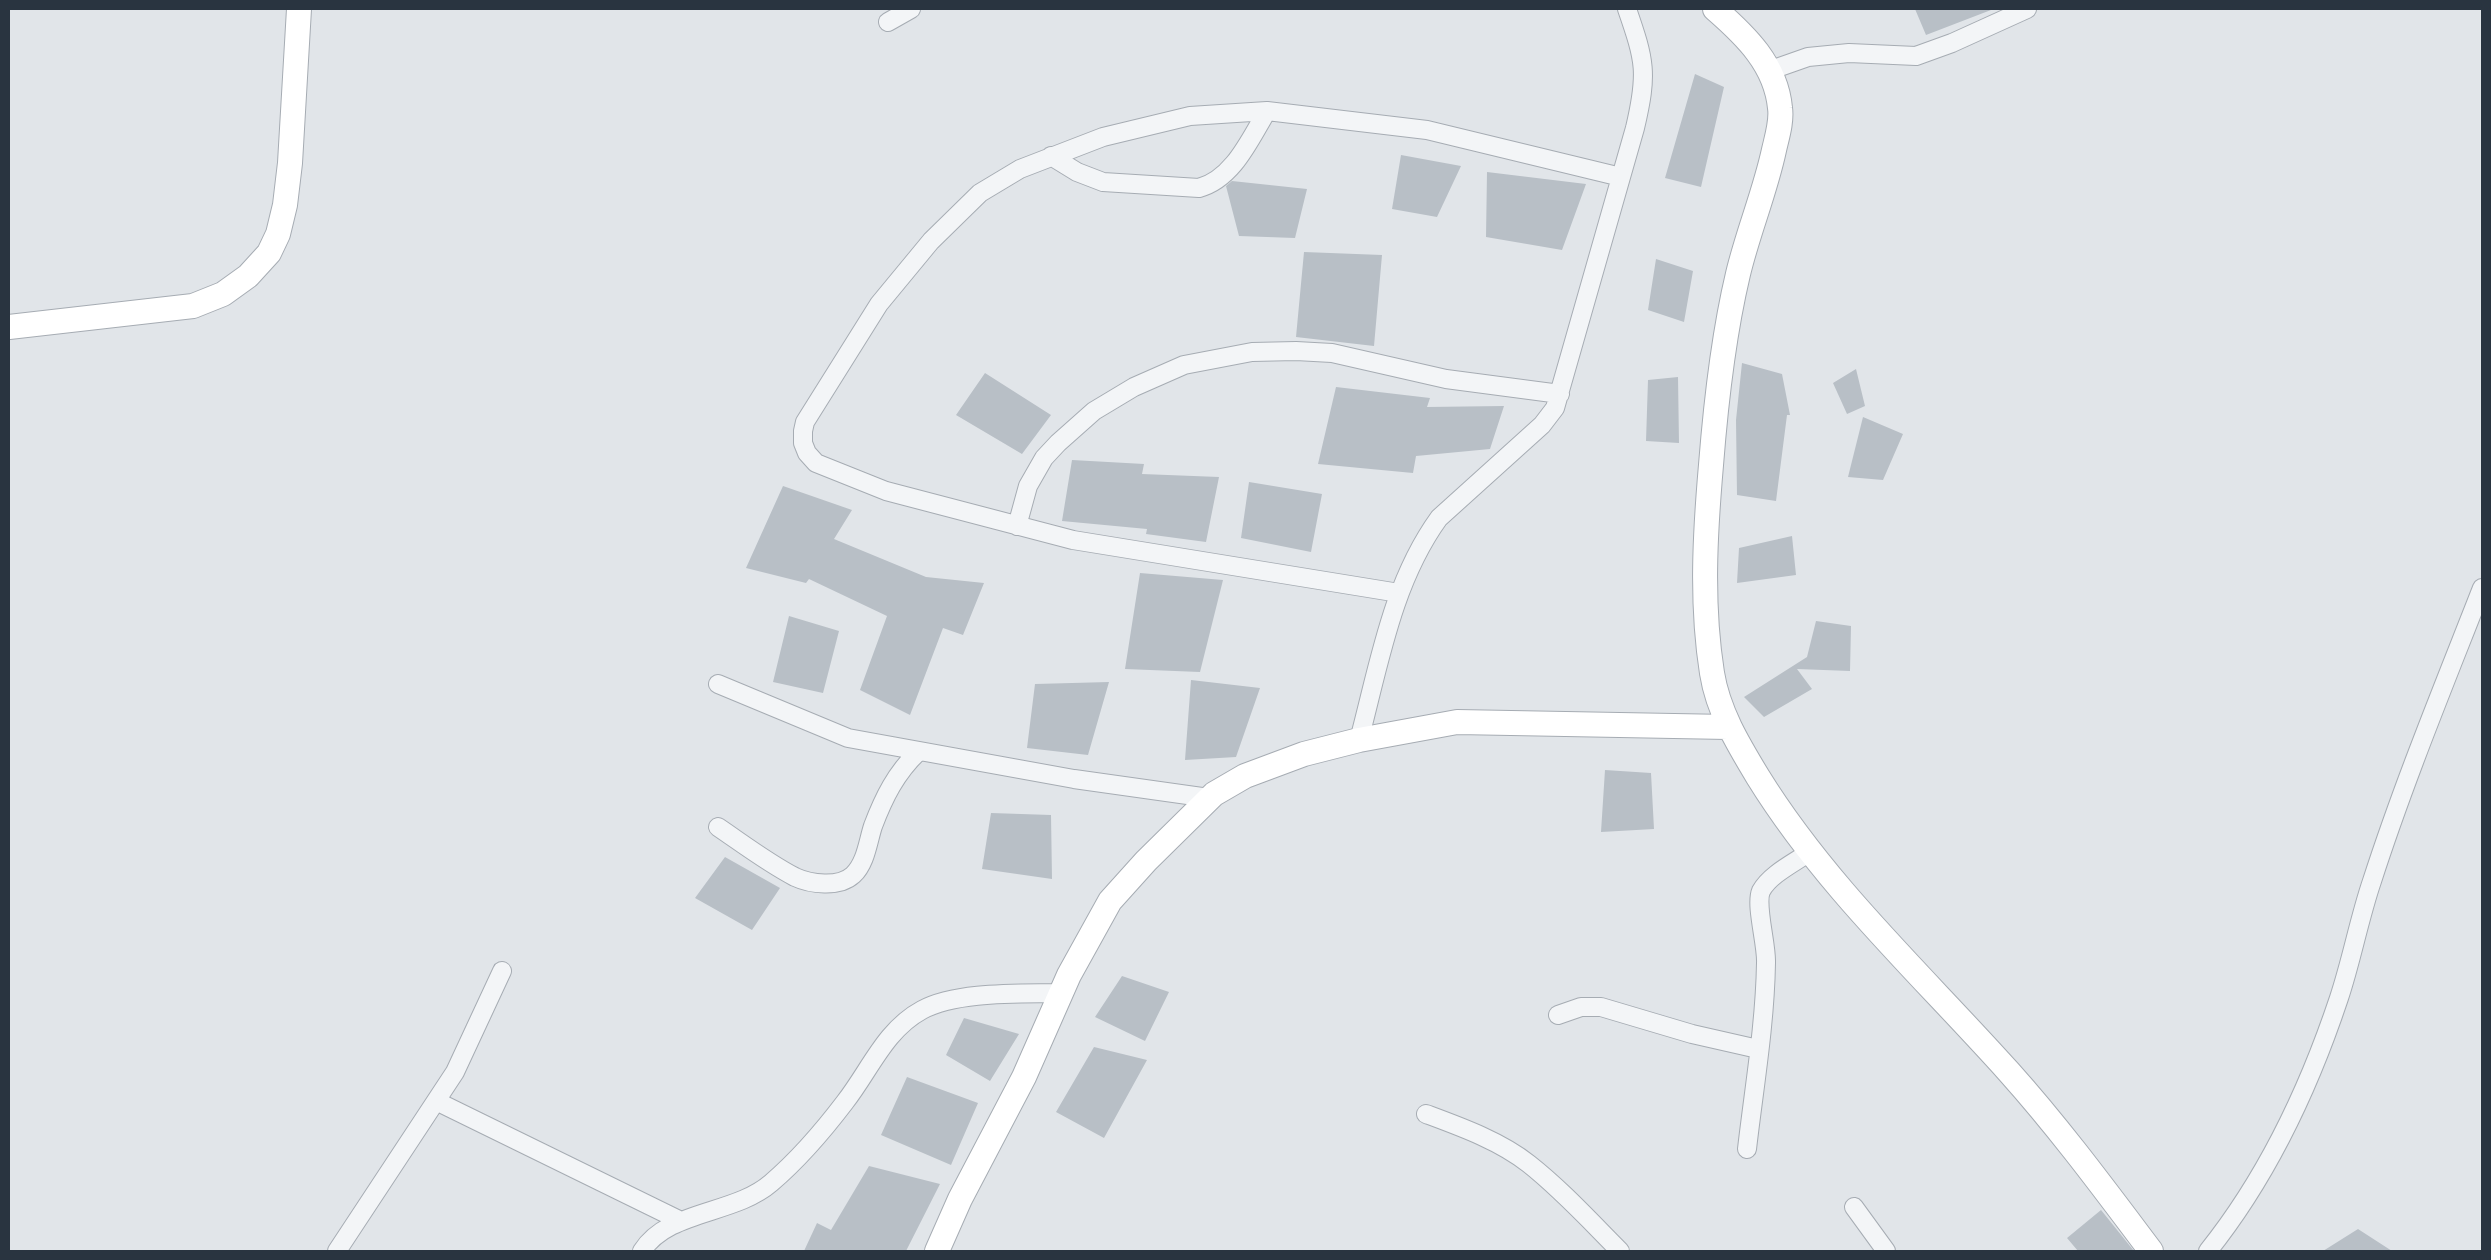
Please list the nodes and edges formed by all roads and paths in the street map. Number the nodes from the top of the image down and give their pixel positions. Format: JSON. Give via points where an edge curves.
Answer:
{"nodes":[{"id":1,"x":299,"y":9,"type":"edge"},
{"id":2,"x":911,"y":9,"type":"edge"},
{"id":3,"x":1627,"y":9,"type":"edge"},
{"id":4,"x":1715,"y":9,"type":"edge"},
{"id":5,"x":2026,"y":9,"type":"edge"},
{"id":6,"x":888,"y":22,"type":"dead end"},
{"id":7,"x":1771,"y":70,"type":"junction"},
{"id":8,"x":1267,"y":111,"type":"junction"},
{"id":9,"x":1051,"y":156,"type":"junction"},
{"id":10,"x":1621,"y":177,"type":"junction"},
{"id":11,"x":9,"y":328,"type":"edge"},
{"id":12,"x":1560,"y":394,"type":"junction"},
{"id":13,"x":1017,"y":526,"type":"junction"},
{"id":14,"x":2482,"y":588,"type":"edge"},
{"id":15,"x":1399,"y":592,"type":"junction"},
{"id":16,"x":718,"y":684,"type":"dead end"},
{"id":17,"x":1728,"y":727,"type":"junction"},
{"id":18,"x":1360,"y":740,"type":"junction"},
{"id":19,"x":918,"y":752,"type":"junction"},
{"id":20,"x":1209,"y":798,"type":"junction"},
{"id":21,"x":718,"y":827,"type":"dead end"},
{"id":22,"x":1811,"y":851,"type":"junction"},
{"id":23,"x":502,"y":971,"type":"dead end"},
{"id":24,"x":1061,"y":993,"type":"junction"},
{"id":25,"x":1558,"y":1015,"type":"dead end"},
{"id":26,"x":1758,"y":1049,"type":"junction"},
{"id":27,"x":436,"y":1101,"type":"junction"},
{"id":28,"x":1426,"y":1114,"type":"dead end"},
{"id":29,"x":1747,"y":1149,"type":"dead end"},
{"id":30,"x":1854,"y":1207,"type":"dead end"},
{"id":31,"x":681,"y":1222,"type":"junction"},
{"id":32,"x":337,"y":1251,"type":"edge"},
{"id":33,"x":642,"y":1251,"type":"edge"},
{"id":34,"x":937,"y":1251,"type":"edge"},
{"id":35,"x":1620,"y":1251,"type":"edge"},
{"id":36,"x":1886,"y":1251,"type":"edge"},
{"id":37,"x":2151,"y":1251,"type":"edge"},
{"id":38,"x":2208,"y":1251,"type":"edge"}],
"edges":[{"from":1,"to":11,"type":"main road","via":[[285,205],[278,234],[269,253],[248,276],[223,294],[193,306]]},
{"from":2,"to":6,"type":"street"},
{"from":3,"to":10,"type":"street","via":[[1644,67],[1644,91]]},
{"from":4,"to":7,"type":"main road","via":[[1744,35]]},
{"from":5,"to":7,"type":"street","via":[[1916,56],[1849,53],[1808,56]]},
{"from":7,"to":17,"type":"main road","via":[[1781,111],[1778,133],[1731,302],[1720,369],[1705,533],[1705,586],[1712,675]]},
{"from":8,"to":9,"type":"street","via":[[1190,116],[1103,137]]},
{"from":8,"to":9,"type":"street","via":[[1223,176],[1212,185],[1199,188],[1103,182],[1077,172]]},
{"from":8,"to":10,"type":"street","via":[[1427,130]]},
{"from":9,"to":13,"type":"street","via":[[1020,169],[980,193],[931,241],[880,304],[802,431],[807,453],[816,462],[886,492]]},
{"from":10,"to":12,"type":"street"},
{"from":12,"to":13,"type":"street","via":[[1446,379],[1332,353],[1252,352],[1184,365],[1134,387],[1094,411],[1058,443],[1044,458],[1028,486]]},
{"from":12,"to":15,"type":"street","via":[[1555,408],[1542,425],[1439,518]]},
{"from":13,"to":15,"type":"street","via":[[1073,540]]},
{"from":14,"to":38,"type":"street","via":[[2424,735],[2372,882],[2340,996],[2313,1068],[2269,1163]]},
{"from":15,"to":18,"type":"street"},
{"from":16,"to":19,"type":"street","via":[[848,738]]},
{"from":17,"to":18,"type":"main road","via":[[1457,722]]},
{"from":17,"to":22,"type":"main road","via":[[1780,812]]},
{"from":18,"to":20,"type":"main road","via":[[1304,754],[1245,776]]},
{"from":19,"to":20,"type":"street","via":[[1074,780]]},
{"from":19,"to":21,"type":"street","via":[[901,768],[887,792],[859,867],[845,880],[820,883],[796,878]]},
{"from":20,"to":24,"type":"main road","via":[[1110,901]]},
{"from":22,"to":26,"type":"street","via":[[1773,878],[1759,898],[1766,960]]},
{"from":22,"to":37,"type":"main road","via":[[1863,913],[2016,1080],[2083,1159]]},
{"from":23,"to":27,"type":"street","via":[[455,1072]]},
{"from":24,"to":31,"type":"street","via":[[1001,994],[948,1001],[922,1010],[891,1033],[846,1101],[806,1150],[769,1185],[750,1198]]},
{"from":24,"to":34,"type":"main road","via":[[1024,1077],[960,1198]]},
{"from":25,"to":26,"type":"street","via":[[1581,1007],[1601,1007],[1692,1034]]},
{"from":26,"to":29,"type":"street"},
{"from":27,"to":31,"type":"street"},
{"from":27,"to":32,"type":"street"},
{"from":28,"to":35,"type":"street","via":[[1462,1127],[1528,1163]]},
{"from":30,"to":36,"type":"street"},
{"from":31,"to":33,"type":"street","via":[[660,1232]]}]}
